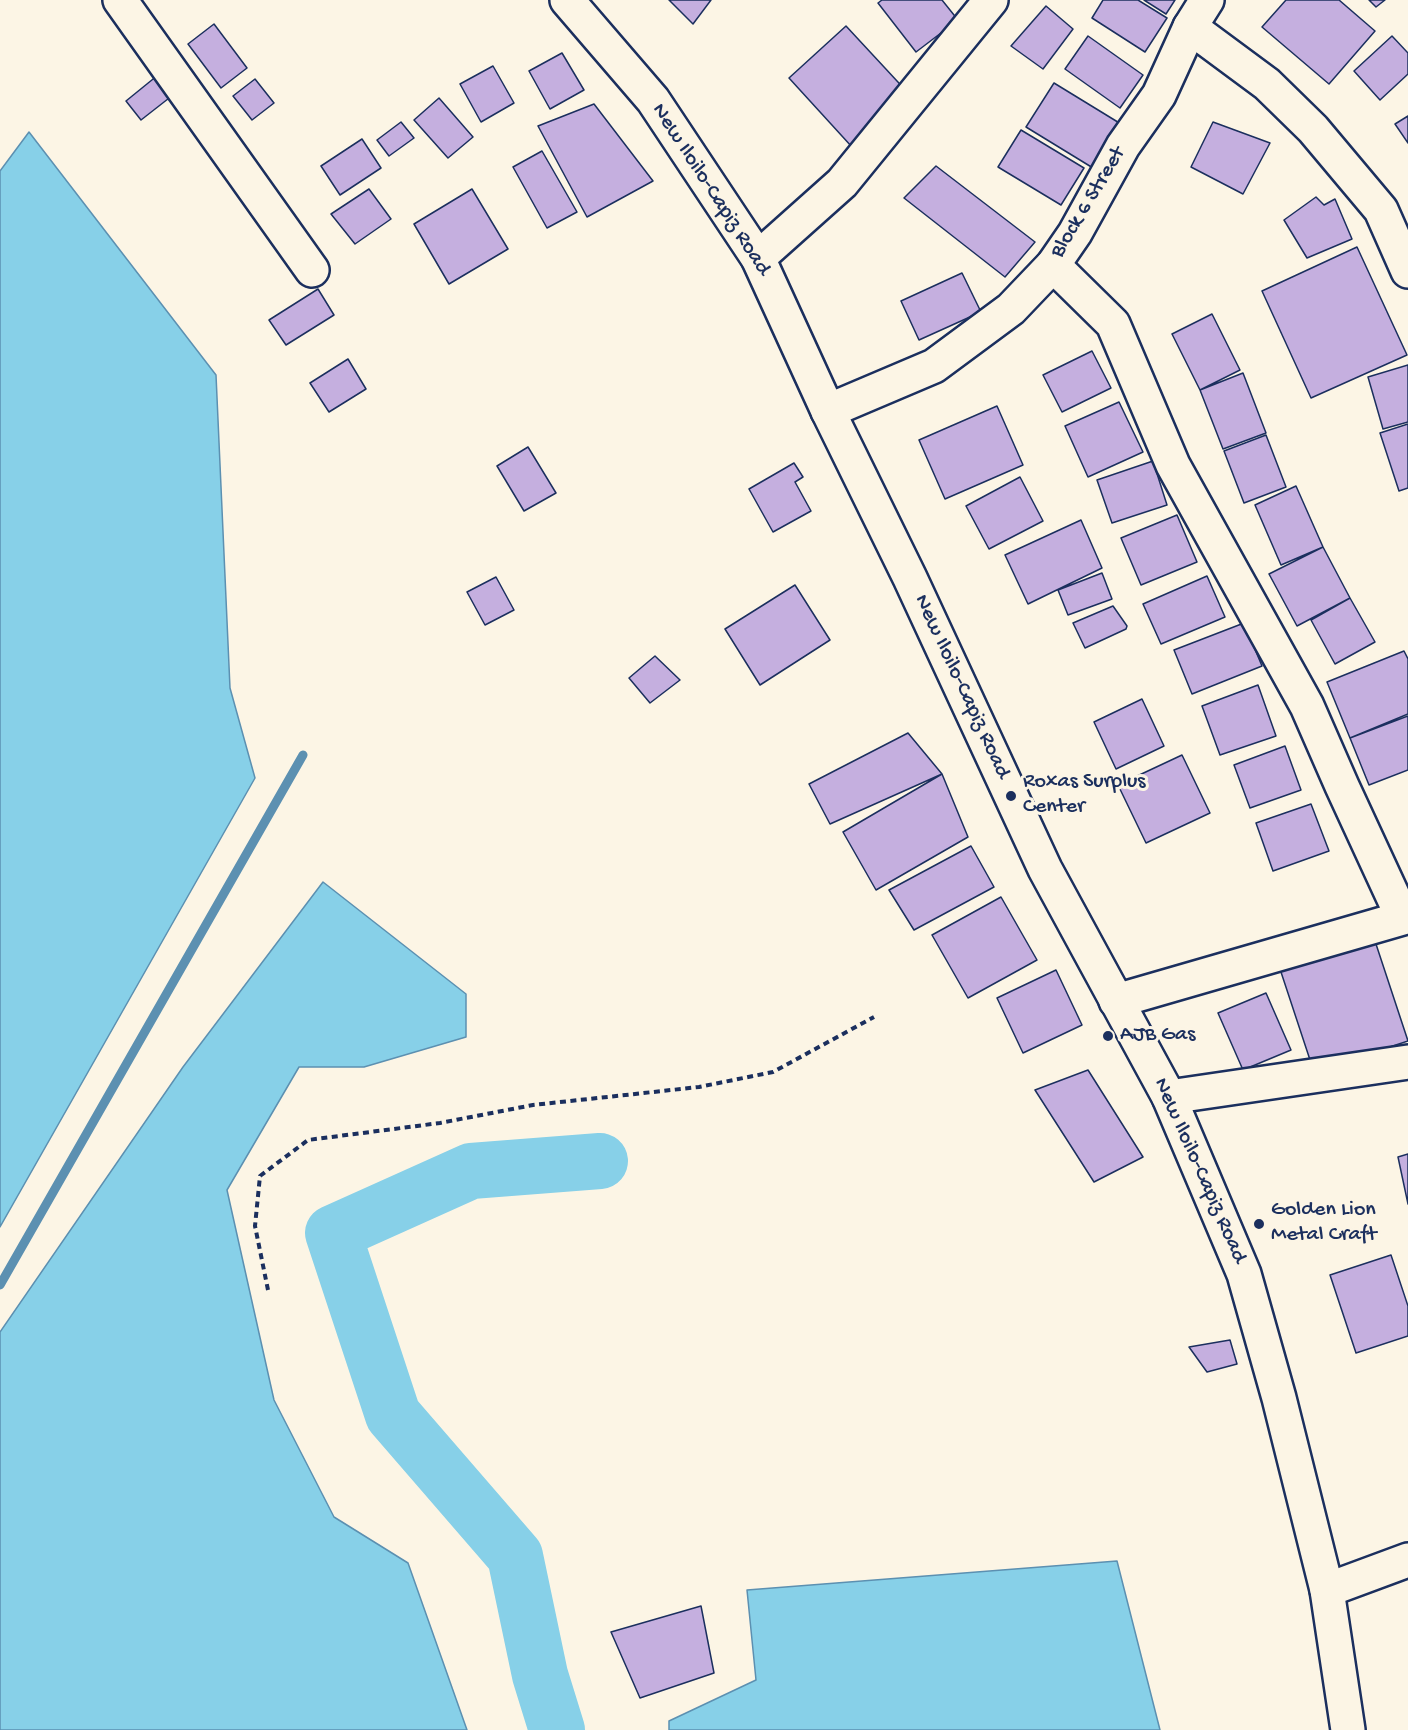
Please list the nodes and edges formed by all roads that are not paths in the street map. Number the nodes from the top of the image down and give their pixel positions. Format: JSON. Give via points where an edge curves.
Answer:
{"nodes":[{"id":1,"x":120,"y":0,"type":"edge"},
{"id":2,"x":567,"y":0,"type":"edge"},
{"id":3,"x":992,"y":0,"type":"edge"},
{"id":4,"x":1199,"y":13,"type":"edge"},
{"id":5,"x":758,"y":258,"type":"junction"},
{"id":6,"x":1053,"y":265,"type":"junction"},
{"id":7,"x":312,"y":270,"type":"dead end"},
{"id":8,"x":1408,"y":271,"type":"edge"},
{"id":9,"x":828,"y":411,"type":"junction"},
{"id":10,"x":1116,"y":1000,"type":"junction"},
{"id":11,"x":1408,"y":1062,"type":"edge"},
{"id":12,"x":1169,"y":1097,"type":"junction"},
{"id":13,"x":1405,"y":1567,"type":"edge"},
{"id":14,"x":1327,"y":1590,"type":"junction"},
{"id":15,"x":1347,"y":1730,"type":"edge"}],
"edges":[{"from":1,"to":7,"type":"main road"},
{"from":2,"to":5,"type":"main road","name":"New Iloilo-Capiz Road","via":[[653,100]]},
{"from":3,"to":5,"type":"main road","via":[[842,183]]},
{"from":4,"to":6,"type":"main road","name":"Block 6 Street","via":[[1159,95],[1123,146]]},
{"from":4,"to":8,"type":"main road","via":[[1313,129],[1381,210]]},
{"from":5,"to":9,"type":"main road","name":"New Iloilo-Capiz Road"},
{"from":6,"to":9,"type":"main road","name":"Block 6 Street","via":[[1011,309],[934,366]]},
{"from":6,"to":10,"type":"main road","via":[[1113,324],[1173,465],[1307,706],[1403,918]]},
{"from":9,"to":10,"type":"main road","name":"New Iloilo-Capiz Road","via":[[1045,869]]},
{"from":10,"to":12,"type":"main road","name":"New Iloilo-Capiz Road"},
{"from":11,"to":12,"type":"main road"},
{"from":12,"to":14,"type":"main road","name":"New Iloilo-Capiz Road","via":[[1244,1274]]},
{"from":13,"to":14,"type":"main road"},
{"from":14,"to":15,"type":"main road","name":"New Iloilo-Capiz Road"}]}
